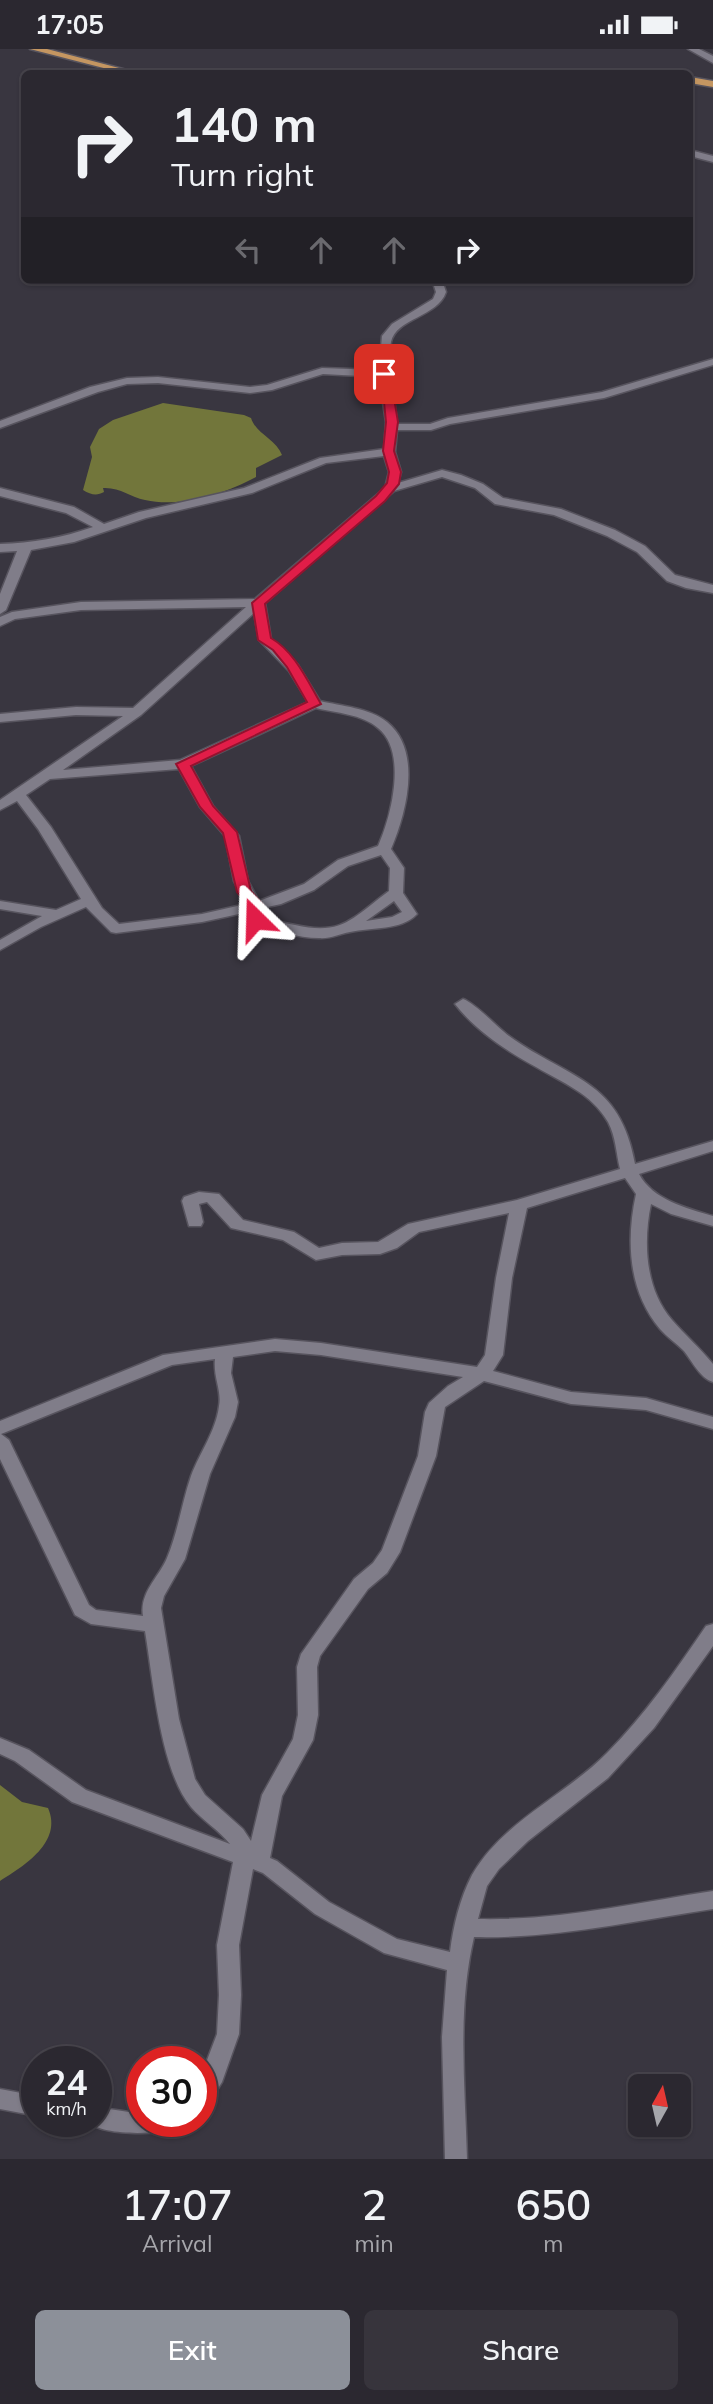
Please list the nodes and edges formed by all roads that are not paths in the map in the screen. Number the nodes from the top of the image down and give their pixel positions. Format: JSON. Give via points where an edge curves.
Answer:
{"nodes":[{"id":1,"x":35,"y":49,"type":"edge"},
{"id":2,"x":692,"y":49,"type":"edge"},
{"id":3,"x":713,"y":59,"type":"edge"},
{"id":4,"x":121,"y":70,"type":"edge"},
{"id":5,"x":693,"y":81,"type":"edge"},
{"id":6,"x":713,"y":84,"type":"edge"},
{"id":7,"x":693,"y":154,"type":"edge"},
{"id":8,"x":713,"y":159,"type":"edge"},
{"id":9,"x":439,"y":284,"type":"edge"},
{"id":10,"x":713,"y":362,"type":"edge"},
{"id":11,"x":384,"y":374,"type":"junction"},
{"id":12,"x":0,"y":425,"type":"edge"},
{"id":13,"x":392,"y":428,"type":"junction"},
{"id":14,"x":389,"y":451,"type":"junction"},
{"id":15,"x":390,"y":489,"type":"junction"},
{"id":16,"x":0,"y":492,"type":"edge"},
{"id":17,"x":103,"y":528,"type":"junction"},
{"id":18,"x":27,"y":547,"type":"junction"},
{"id":19,"x":0,"y":548,"type":"edge"},
{"id":20,"x":713,"y":589,"type":"edge"},
{"id":21,"x":259,"y":603,"type":"junction"},
{"id":22,"x":3,"y":616,"type":"edge"},
{"id":23,"x":314,"y":704,"type":"junction"},
{"id":24,"x":136,"y":712,"type":"junction"},
{"id":25,"x":0,"y":718,"type":"edge"},
{"id":26,"x":183,"y":764,"type":"junction"},
{"id":27,"x":49,"y":775,"type":"junction"},
{"id":28,"x":0,"y":796,"type":"edge"},
{"id":29,"x":18,"y":796,"type":"junction"},
{"id":30,"x":0,"y":806,"type":"edge"},
{"id":31,"x":384,"y":849,"type":"junction"},
{"id":32,"x":397,"y":893,"type":"junction"},
{"id":33,"x":90,"y":900,"type":"junction"},
{"id":34,"x":0,"y":905,"type":"edge"},
{"id":35,"x":256,"y":906,"type":"junction"},
{"id":36,"x":57,"y":915,"type":"junction"},
{"id":37,"x":348,"y":928,"type":"junction"},
{"id":38,"x":0,"y":946,"type":"edge"},
{"id":39,"x":463,"y":1004,"type":"dead end"},
{"id":40,"x":713,"y":1146,"type":"edge"},
{"id":41,"x":629,"y":1172,"type":"junction"},
{"id":42,"x":645,"y":1192,"type":"junction"},
{"id":43,"x":519,"y":1205,"type":"junction"},
{"id":44,"x":713,"y":1221,"type":"edge"},
{"id":45,"x":195,"y":1222,"type":"dead end"},
{"id":46,"x":225,"y":1353,"type":"junction"},
{"id":47,"x":482,"y":1374,"type":"junction"},
{"id":48,"x":713,"y":1376,"type":"edge"},
{"id":49,"x":713,"y":1423,"type":"edge"},
{"id":50,"x":0,"y":1428,"type":"edge"},
{"id":51,"x":0,"y":1440,"type":"edge"},
{"id":52,"x":152,"y":1624,"type":"junction"},
{"id":53,"x":713,"y":1631,"type":"edge"},
{"id":54,"x":0,"y":1747,"type":"edge"},
{"id":55,"x":252,"y":1860,"type":"junction"},
{"id":56,"x":713,"y":1900,"type":"edge"},
{"id":57,"x":465,"y":1928,"type":"junction"},
{"id":58,"x":457,"y":1963,"type":"junction"},
{"id":59,"x":217,"y":2069,"type":"edge"},
{"id":60,"x":0,"y":2099,"type":"edge"},
{"id":61,"x":21,"y":2103,"type":"edge"},
{"id":62,"x":456,"y":2159,"type":"edge"}],
"edges":[{"from":1,"to":4,"type":"main road"},
{"from":2,"to":3,"type":"street"},
{"from":5,"to":6,"type":"main road"},
{"from":7,"to":8,"type":"street"},
{"from":9,"to":11,"type":"street","via":[[438,301],[396,326],[386,338]]},
{"from":10,"to":13,"type":"street","via":[[604,395],[431,427]]},
{"from":11,"to":12,"type":"street","via":[[322,371],[250,390],[134,381],[90,390],[31,417]]},
{"from":11,"to":13,"type":"street"},
{"from":13,"to":14,"type":"street"},
{"from":14,"to":15,"type":"street","via":[[395,472]]},
{"from":14,"to":17,"type":"street","via":[[324,460],[248,491]]},
{"from":15,"to":20,"type":"street","via":[[442,473],[457,477],[499,501],[557,512],[611,533],[640,549],[671,578]]},
{"from":15,"to":21,"type":"street"},
{"from":16,"to":17,"type":"street","via":[[69,510]]},
{"from":17,"to":18,"type":"street"},
{"from":18,"to":19,"type":"street"},
{"from":18,"to":22,"type":"street"},
{"from":21,"to":22,"type":"street","via":[[81,606]]},
{"from":21,"to":23,"type":"street","via":[[265,640],[292,666]]},
{"from":21,"to":24,"type":"street"},
{"from":23,"to":26,"type":"street"},
{"from":23,"to":31,"type":"street","via":[[374,720],[392,735],[399,757],[400,791]]},
{"from":24,"to":25,"type":"street","via":[[76,711]]},
{"from":24,"to":27,"type":"street"},
{"from":26,"to":27,"type":"street"},
{"from":26,"to":35,"type":"street","via":[[207,807],[230,832],[244,892]]},
{"from":27,"to":29,"type":"street"},
{"from":28,"to":29,"type":"street"},
{"from":29,"to":30,"type":"street"},
{"from":29,"to":33,"type":"street","via":[[44,827]]},
{"from":31,"to":32,"type":"street","via":[[397,871]]},
{"from":31,"to":35,"type":"street","via":[[343,863],[309,887]]},
{"from":32,"to":37,"type":"street"},
{"from":32,"to":37,"type":"street","via":[[409,916]]},
{"from":33,"to":35,"type":"street","via":[[116,929]]},
{"from":33,"to":36,"type":"street"},
{"from":34,"to":36,"type":"street"},
{"from":35,"to":37,"type":"street","via":[[255,919],[265,925],[315,935]]},
{"from":36,"to":38,"type":"street"},
{"from":39,"to":41,"type":"street","via":[[530,1057],[588,1089],[615,1118]]},
{"from":40,"to":41,"type":"street"},
{"from":41,"to":42,"type":"street"},
{"from":41,"to":43,"type":"street"},
{"from":42,"to":44,"type":"street","via":[[667,1206]]},
{"from":42,"to":48,"type":"street","via":[[639,1232],[643,1278],[661,1318]]},
{"from":43,"to":45,"type":"street","via":[[414,1228],[387,1247],[316,1254],[288,1236],[237,1224],[215,1199],[190,1201]]},
{"from":43,"to":47,"type":"street","via":[[494,1355]]},
{"from":46,"to":47,"type":"street","via":[[261,1345],[297,1346]]},
{"from":46,"to":50,"type":"street","via":[[155,1363]]},
{"from":46,"to":52,"type":"street","via":[[222,1373],[228,1409],[201,1474],[176,1559],[153,1601]]},
{"from":47,"to":49,"type":"street","via":[[571,1398],[655,1406]]},
{"from":47,"to":55,"type":"street","via":[[438,1403],[427,1456],[391,1552],[361,1584],[311,1654],[303,1740],[272,1795]]},
{"from":51,"to":52,"type":"street","via":[[82,1610],[91,1617]]},
{"from":52,"to":55,"type":"street","via":[[185,1781],[198,1801],[244,1844]]},
{"from":53,"to":57,"type":"street","via":[[629,1743],[488,1867],[475,1890]]},
{"from":54,"to":55,"type":"street","via":[[26,1757],[79,1796]]},
{"from":55,"to":58,"type":"street","via":[[281,1875],[322,1908],[392,1947]]},
{"from":55,"to":59,"type":"street","via":[[228,1945],[228,2034]]},
{"from":56,"to":57,"type":"street","via":[[561,1924]]},
{"from":57,"to":58,"type":"street"},
{"from":58,"to":62,"type":"street"},
{"from":60,"to":61,"type":"street"}]}
